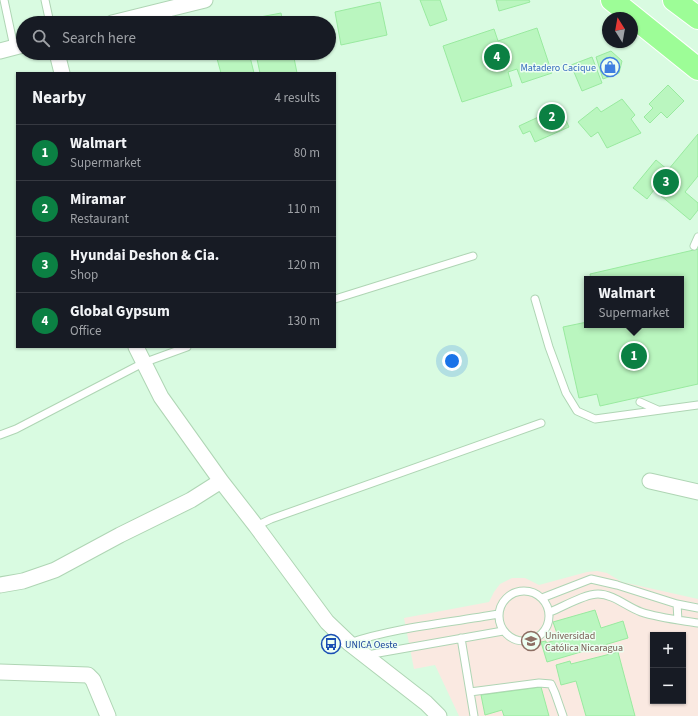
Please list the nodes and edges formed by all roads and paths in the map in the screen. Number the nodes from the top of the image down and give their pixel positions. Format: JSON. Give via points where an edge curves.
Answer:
{"nodes":[{"id":1,"x":4,"y":0,"type":"edge"},
{"id":2,"x":45,"y":0,"type":"edge"},
{"id":3,"x":205,"y":0,"type":"edge"},
{"id":4,"x":612,"y":0,"type":"edge"},
{"id":5,"x":674,"y":0,"type":"edge"},
{"id":6,"x":48,"y":16,"type":"edge"},
{"id":7,"x":140,"y":16,"type":"edge"},
{"id":8,"x":698,"y":18,"type":"edge"},
{"id":9,"x":12,"y":48,"type":"edge"},
{"id":10,"x":59,"y":60,"type":"edge"},
{"id":11,"x":698,"y":69,"type":"edge"},
{"id":12,"x":62,"y":72,"type":"edge"},
{"id":13,"x":698,"y":237,"type":"edge"},
{"id":14,"x":694,"y":246,"type":"dead end"},
{"id":15,"x":473,"y":256,"type":"dead end"},
{"id":16,"x":336,"y":299,"type":"edge"},
{"id":17,"x":535,"y":299,"type":"dead end"},
{"id":18,"x":136,"y":348,"type":"edge"},
{"id":19,"x":184,"y":348,"type":"edge"},
{"id":20,"x":144,"y":363,"type":"junction"},
{"id":21,"x":640,"y":402,"type":"dead end"},
{"id":22,"x":698,"y":405,"type":"edge"},
{"id":23,"x":658,"y":410,"type":"junction"},
{"id":24,"x":540,"y":423,"type":"dead end"},
{"id":25,"x":0,"y":435,"type":"edge"},
{"id":26,"x":221,"y":481,"type":"junction"},
{"id":27,"x":650,"y":481,"type":"dead end"},
{"id":28,"x":698,"y":492,"type":"edge"},
{"id":29,"x":256,"y":526,"type":"junction"},
{"id":30,"x":602,"y":582,"type":"junction"},
{"id":31,"x":0,"y":585,"type":"edge"},
{"id":32,"x":600,"y":594,"type":"junction"},
{"id":33,"x":542,"y":598,"type":"junction"},
{"id":34,"x":677,"y":604,"type":"junction"},
{"id":35,"x":698,"y":608,"type":"edge"},
{"id":36,"x":550,"y":612,"type":"junction"},
{"id":37,"x":498,"y":614,"type":"junction"},
{"id":38,"x":678,"y":620,"type":"junction"},
{"id":39,"x":698,"y":623,"type":"edge"},
{"id":40,"x":503,"y":631,"type":"junction"},
{"id":41,"x":461,"y":638,"type":"junction"},
{"id":42,"x":349,"y":643,"type":"junction"},
{"id":43,"x":365,"y":656,"type":"junction"},
{"id":44,"x":0,"y":672,"type":"edge"},
{"id":45,"x":470,"y":692,"type":"junction"},
{"id":46,"x":108,"y":716,"type":"edge"},
{"id":47,"x":439,"y":716,"type":"edge"},
{"id":48,"x":474,"y":716,"type":"edge"},
{"id":49,"x":563,"y":716,"type":"edge"}],
"edges":[{"from":1,"to":9,"type":"lane"},
{"from":2,"to":6,"type":"lane"},
{"from":3,"to":7,"type":"street"},
{"from":4,"to":11,"type":"highway"},
{"from":5,"to":8,"type":"highway"},
{"from":10,"to":12,"type":"street"},
{"from":13,"to":14,"type":"lane"},
{"from":15,"to":16,"type":"lane"},
{"from":17,"to":23,"type":"lane","via":[[566,393],[577,411],[595,419]]},
{"from":18,"to":20,"type":"street"},
{"from":19,"to":20,"type":"lane"},
{"from":20,"to":25,"type":"lane"},
{"from":20,"to":26,"type":"street","via":[[161,396]]},
{"from":21,"to":23,"type":"lane"},
{"from":22,"to":23,"type":"lane"},
{"from":24,"to":29,"type":"lane"},
{"from":26,"to":29,"type":"street"},
{"from":26,"to":31,"type":"street","via":[[191,500],[55,570],[23,581]]},
{"from":27,"to":28,"type":"street"},
{"from":29,"to":42,"type":"street","via":[[327,622]]},
{"from":30,"to":32,"type":"lane"},
{"from":30,"to":33,"type":"lane","via":[[591,579]]},
{"from":30,"to":34,"type":"lane"},
{"from":32,"to":36,"type":"lane","via":[[591,595]]},
{"from":32,"to":38,"type":"lane","via":[[640,612]]},
{"from":33,"to":36,"type":"lane"},
{"from":33,"to":37,"type":"lane","via":[[536,593],[517,592],[501,605]]},
{"from":34,"to":35,"type":"lane"},
{"from":34,"to":38,"type":"lane"},
{"from":36,"to":40,"type":"lane","via":[[545,631],[528,642],[508,637]]},
{"from":37,"to":40,"type":"lane"},
{"from":37,"to":42,"type":"lane","via":[[407,629]]},
{"from":38,"to":39,"type":"lane"},
{"from":40,"to":41,"type":"lane"},
{"from":41,"to":43,"type":"lane"},
{"from":41,"to":45,"type":"lane"},
{"from":42,"to":43,"type":"street"},
{"from":43,"to":47,"type":"street","via":[[426,702]]},
{"from":44,"to":46,"type":"street","via":[[88,675],[93,680]]},
{"from":45,"to":48,"type":"lane"},
{"from":45,"to":49,"type":"lane","via":[[539,682],[551,684]]}]}
